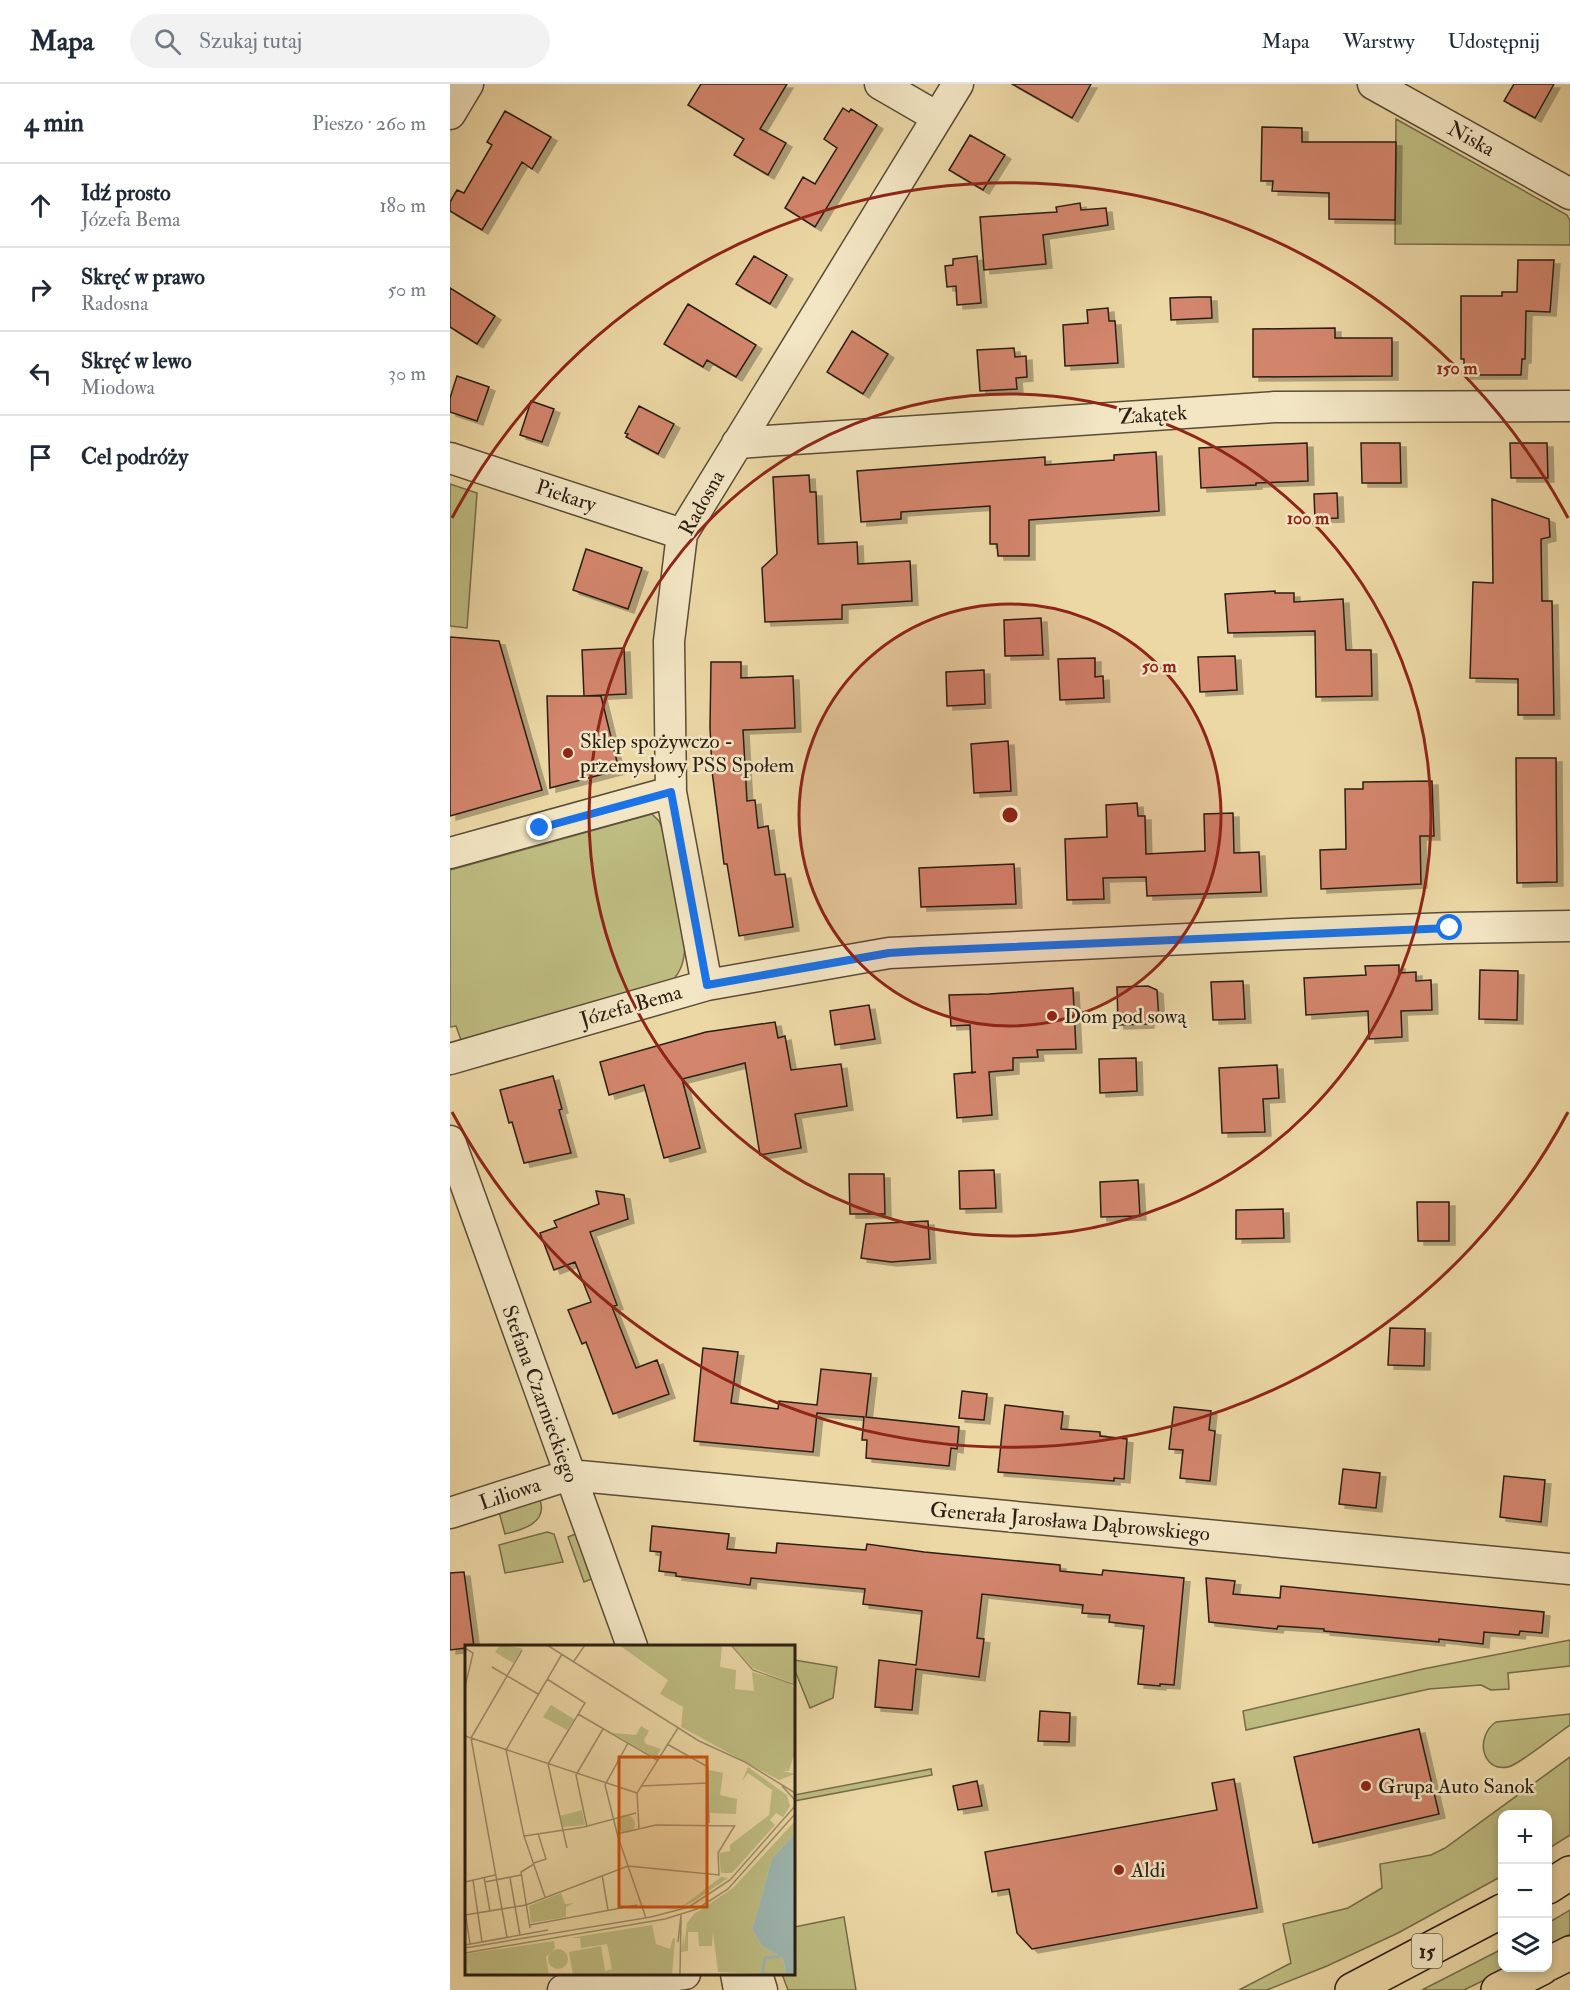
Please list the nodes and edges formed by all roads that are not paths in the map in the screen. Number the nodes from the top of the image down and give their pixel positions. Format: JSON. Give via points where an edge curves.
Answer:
{"nodes":[{"id":1,"x":468,"y":84,"type":"edge"},
{"id":2,"x":880,"y":84,"type":"edge"},
{"id":3,"x":958,"y":84,"type":"edge"},
{"id":4,"x":1373,"y":84,"type":"edge"},
{"id":5,"x":450,"y":114,"type":"edge"},
{"id":6,"x":937,"y":117,"type":"junction"},
{"id":7,"x":1570,"y":194,"type":"edge"},
{"id":8,"x":1570,"y":406,"type":"edge"},
{"id":9,"x":737,"y":443,"type":"junction"},
{"id":10,"x":450,"y":458,"type":"edge"},
{"id":11,"x":682,"y":534,"type":"junction"},
{"id":12,"x":671,"y":792,"type":"junction"},
{"id":13,"x":450,"y":853,"type":"edge"},
{"id":14,"x":1570,"y":926,"type":"edge"},
{"id":15,"x":707,"y":985,"type":"junction"},
{"id":16,"x":450,"y":1059,"type":"edge"},
{"id":17,"x":450,"y":1141,"type":"edge"},
{"id":18,"x":569,"y":1475,"type":"junction"},
{"id":19,"x":450,"y":1513,"type":"edge"},
{"id":20,"x":1570,"y":1569,"type":"edge"},
{"id":21,"x":631,"y":1645,"type":"edge"},
{"id":22,"x":1570,"y":1873,"type":"edge"},
{"id":23,"x":1552,"y":1884,"type":"edge"},
{"id":24,"x":1498,"y":1914,"type":"edge"},
{"id":25,"x":1570,"y":1953,"type":"edge"},
{"id":26,"x":1552,"y":1962,"type":"edge"},
{"id":27,"x":1534,"y":1972,"type":"edge"},
{"id":28,"x":677,"y":1975,"type":"edge"},
{"id":29,"x":736,"y":1975,"type":"edge"},
{"id":30,"x":757,"y":1975,"type":"edge"},
{"id":31,"x":563,"y":1990,"type":"edge"},
{"id":32,"x":739,"y":1990,"type":"edge"},
{"id":33,"x":762,"y":1990,"type":"edge"},
{"id":34,"x":1352,"y":1990,"type":"edge"},
{"id":35,"x":1498,"y":1990,"type":"edge"}],
"edges":[{"from":1,"to":5,"type":"street"},
{"from":2,"to":6,"type":"street"},
{"from":3,"to":6,"type":"street","name":"Radosna"},
{"from":4,"to":7,"type":"street","name":"Niska"},
{"from":6,"to":9,"type":"street","name":"Radosna"},
{"from":8,"to":9,"type":"street","name":"Zakątek","via":[[1275,407]]},
{"from":9,"to":11,"type":"street","name":"Radosna"},
{"from":10,"to":11,"type":"street","name":"Piekary"},
{"from":11,"to":12,"type":"street","name":"Radosna","via":[[669,641]]},
{"from":12,"to":13,"type":"street"},
{"from":12,"to":15,"type":"street","name":"Radosna"},
{"from":14,"to":15,"type":"street","name":"Józefa Bema","via":[[889,953]]},
{"from":15,"to":16,"type":"street","name":"Józefa Bema"},
{"from":17,"to":18,"type":"street","name":"Stefana Czarnieckiego"},
{"from":18,"to":19,"type":"street","name":"Liliowa"},
{"from":18,"to":20,"type":"street","name":"Generała Jarosława Dąbrowskiego"},
{"from":18,"to":21,"type":"street","name":"Stefana Czarnieckiego"},
{"from":22,"to":23,"type":"main road"},
{"from":24,"to":34,"type":"main road","number":"15"},
{"from":25,"to":26,"type":"main road"},
{"from":27,"to":35,"type":"main road"},
{"from":28,"to":31,"type":"street"},
{"from":29,"to":32,"type":"street"},
{"from":30,"to":33,"type":"street"}]}
